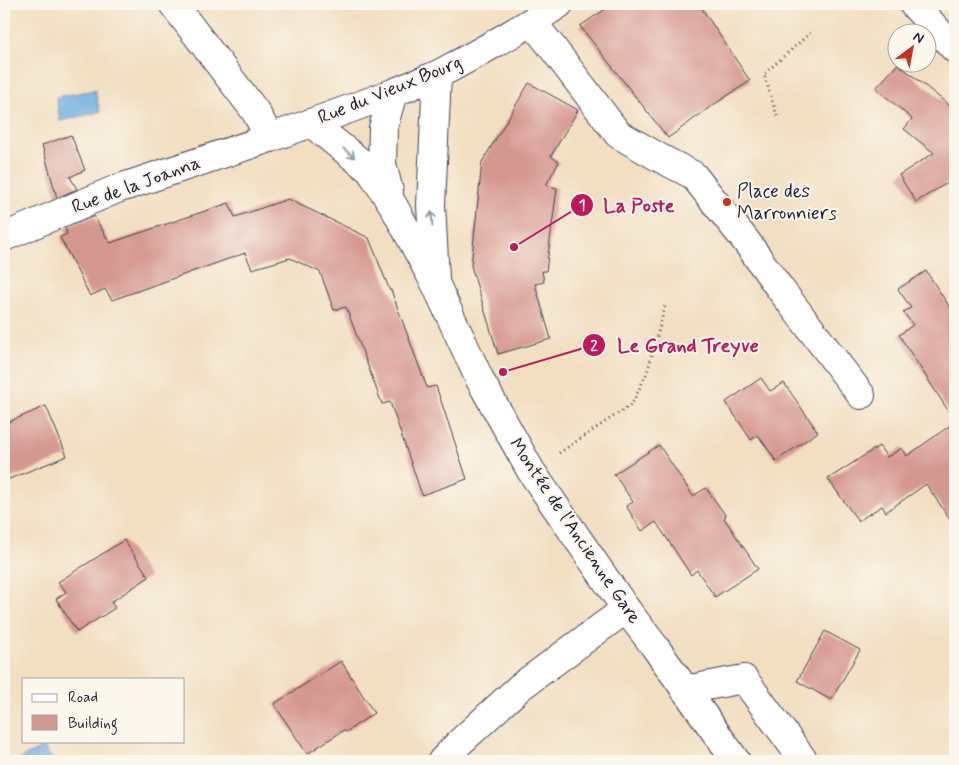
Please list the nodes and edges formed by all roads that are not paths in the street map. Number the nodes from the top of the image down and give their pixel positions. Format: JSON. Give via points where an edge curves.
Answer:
{"nodes":[{"id":1,"x":173,"y":4,"type":"edge"},
{"id":2,"x":559,"y":4,"type":"edge"},
{"id":3,"x":913,"y":4,"type":"edge"},
{"id":4,"x":532,"y":22,"type":"junction"},
{"id":5,"x":955,"y":49,"type":"edge"},
{"id":6,"x":437,"y":75,"type":"junction"},
{"id":7,"x":393,"y":93,"type":"junction"},
{"id":8,"x":311,"y":122,"type":"junction"},
{"id":9,"x":270,"y":138,"type":"junction"},
{"id":10,"x":393,"y":205,"type":"junction"},
{"id":11,"x":4,"y":237,"type":"edge"},
{"id":12,"x":436,"y":285,"type":"junction"},
{"id":13,"x":860,"y":395,"type":"dead end"},
{"id":14,"x":626,"y":609,"type":"junction"},
{"id":15,"x":685,"y":690,"type":"junction"},
{"id":16,"x":442,"y":761,"type":"edge"},
{"id":17,"x":736,"y":761,"type":"edge"},
{"id":18,"x":804,"y":761,"type":"edge"}],
"edges":[{"from":1,"to":9,"type":"street","via":[[255,111]]},
{"from":2,"to":4,"type":"street","name":"Rue du Vieux Bourg"},
{"from":3,"to":5,"type":"street"},
{"from":4,"to":6,"type":"street","name":"Rue du Vieux Bourg"},
{"from":4,"to":13,"type":"street","via":[[618,134],[693,175]]},
{"from":6,"to":7,"type":"street","name":"Rue du Vieux Bourg"},
{"from":12,"to":6,"type":"street","name":"Montée de l'Ancienne Gare","one_way":true,"via":[[431,205]]},
{"from":7,"to":8,"type":"street","name":"Rue du Vieux Bourg"},
{"from":7,"to":10,"type":"street","name":"Montée de l'Ancienne Gare","via":[[383,128],[382,164]]},
{"from":8,"to":9,"type":"street","name":"Rue du Vieux Bourg"},
{"from":8,"to":10,"type":"street","name":"Montée de l'Ancienne Gare","one_way":true,"via":[[370,170]]},
{"from":9,"to":11,"type":"street","name":"Rue de la Joanna","via":[[117,189]]},
{"from":10,"to":12,"type":"street","name":"Montée de l'Ancienne Gare"},
{"from":12,"to":14,"type":"street","name":"Montée de l'Ancienne Gare","via":[[480,380],[531,471]]},
{"from":14,"to":15,"type":"street","name":"Montée de l'Ancienne Gare"},
{"from":14,"to":16,"type":"street","via":[[520,687]]},
{"from":15,"to":17,"type":"street","name":"Montée de l'Ancienne Gare"},
{"from":15,"to":18,"type":"street","via":[[744,679]]}]}
